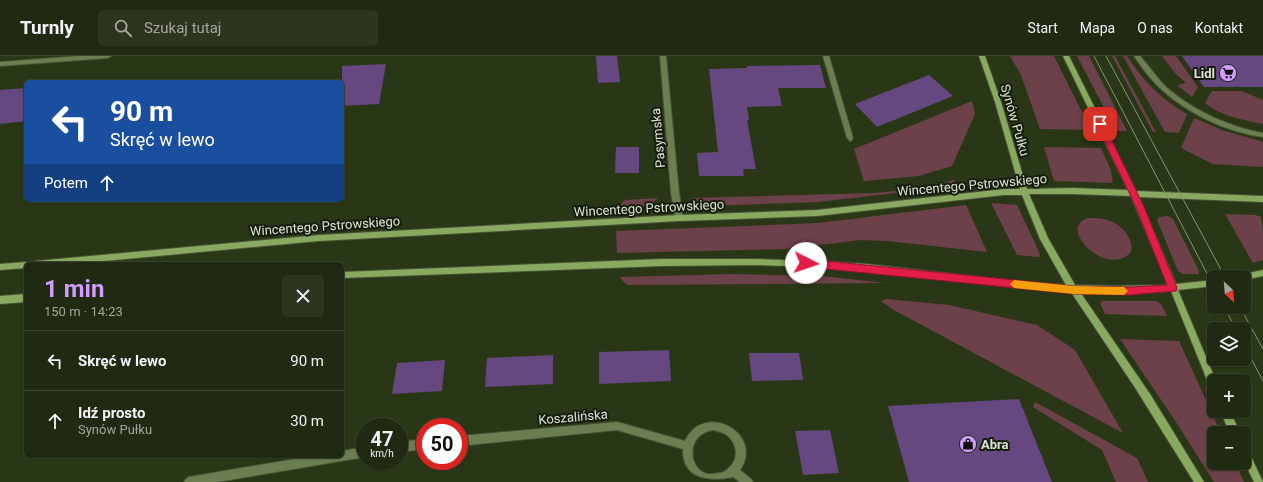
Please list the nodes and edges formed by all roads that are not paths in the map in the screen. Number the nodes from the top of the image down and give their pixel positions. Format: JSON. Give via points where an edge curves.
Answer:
{"nodes":[{"id":1,"x":108,"y":56,"type":"edge"},
{"id":2,"x":663,"y":56,"type":"edge"},
{"id":3,"x":826,"y":56,"type":"edge"},
{"id":4,"x":982,"y":56,"type":"edge"},
{"id":5,"x":1066,"y":56,"type":"edge"},
{"id":6,"x":1137,"y":56,"type":"edge"},
{"id":7,"x":0,"y":64,"type":"edge"},
{"id":8,"x":1263,"y":135,"type":"edge"},
{"id":9,"x":850,"y":138,"type":"dead end"},
{"id":10,"x":1024,"y":191,"type":"junction"},
{"id":11,"x":1134,"y":193,"type":"junction"},
{"id":12,"x":1263,"y":199,"type":"edge"},
{"id":13,"x":680,"y":218,"type":"junction"},
{"id":14,"x":58,"y":262,"type":"edge"},
{"id":15,"x":24,"y":265,"type":"edge"},
{"id":16,"x":0,"y":267,"type":"edge"},
{"id":17,"x":1263,"y":273,"type":"edge"},
{"id":18,"x":344,"y":275,"type":"edge"},
{"id":19,"x":1251,"y":276,"type":"edge"},
{"id":20,"x":1207,"y":284,"type":"edge"},
{"id":21,"x":1173,"y":288,"type":"junction"},
{"id":22,"x":1074,"y":290,"type":"junction"},
{"id":23,"x":24,"y":298,"type":"edge"},
{"id":24,"x":0,"y":300,"type":"edge"},
{"id":25,"x":1209,"y":374,"type":"edge"},
{"id":26,"x":468,"y":440,"type":"edge"},
{"id":27,"x":687,"y":446,"type":"junction"},
{"id":28,"x":356,"y":454,"type":"edge"},
{"id":29,"x":344,"y":456,"type":"edge"},
{"id":30,"x":329,"y":458,"type":"edge"},
{"id":31,"x":1251,"y":465,"type":"edge"},
{"id":32,"x":735,"y":472,"type":"junction"},
{"id":33,"x":189,"y":482,"type":"edge"},
{"id":34,"x":748,"y":482,"type":"edge"},
{"id":35,"x":1199,"y":482,"type":"edge"},
{"id":36,"x":1259,"y":482,"type":"edge"}],
"edges":[{"from":1,"to":7,"type":"street"},
{"from":2,"to":13,"type":"street","name":"Pasymska","via":[[675,192]]},
{"from":3,"to":9,"type":"street"},
{"from":4,"to":10,"type":"main road","name":"Synów Pułku"},
{"from":5,"to":11,"type":"main road"},
{"from":6,"to":8,"type":"street","via":[[1165,89],[1194,110],[1222,123]]},
{"from":10,"to":11,"type":"main road","name":"Wincentego Pstrowskiego"},
{"from":10,"to":13,"type":"main road","name":"Wincentego Pstrowskiego","via":[[817,213]]},
{"from":10,"to":22,"type":"main road","name":"Synów Pułku","via":[[1045,239]]},
{"from":11,"to":12,"type":"main road","name":"Wincentego Pstrowskiego"},
{"from":11,"to":21,"type":"main road"},
{"from":13,"to":14,"type":"main road","name":"Wincentego Pstrowskiego","via":[[319,238]]},
{"from":15,"to":16,"type":"main road"},
{"from":17,"to":19,"type":"main road"},
{"from":18,"to":22,"type":"main road","via":[[658,263],[770,262],[848,266]]},
{"from":20,"to":21,"type":"main road"},
{"from":21,"to":22,"type":"main road","via":[[1130,291]]},
{"from":21,"to":25,"type":"main road"},
{"from":22,"to":35,"type":"main road","name":"Synów Pułku","via":[[1155,410]]},
{"from":23,"to":24,"type":"main road"},
{"from":26,"to":27,"type":"street","name":"Koszalińska","via":[[617,426]]},
{"from":27,"to":32,"type":"street","via":[[687,460],[695,472],[708,479],[723,480]]},
{"from":27,"to":32,"type":"street","via":[[693,434],[705,426],[719,427],[732,434],[740,445],[742,459]]},
{"from":28,"to":29,"type":"street"},
{"from":30,"to":33,"type":"street"},
{"from":31,"to":36,"type":"main road"},
{"from":32,"to":34,"type":"street"}]}
